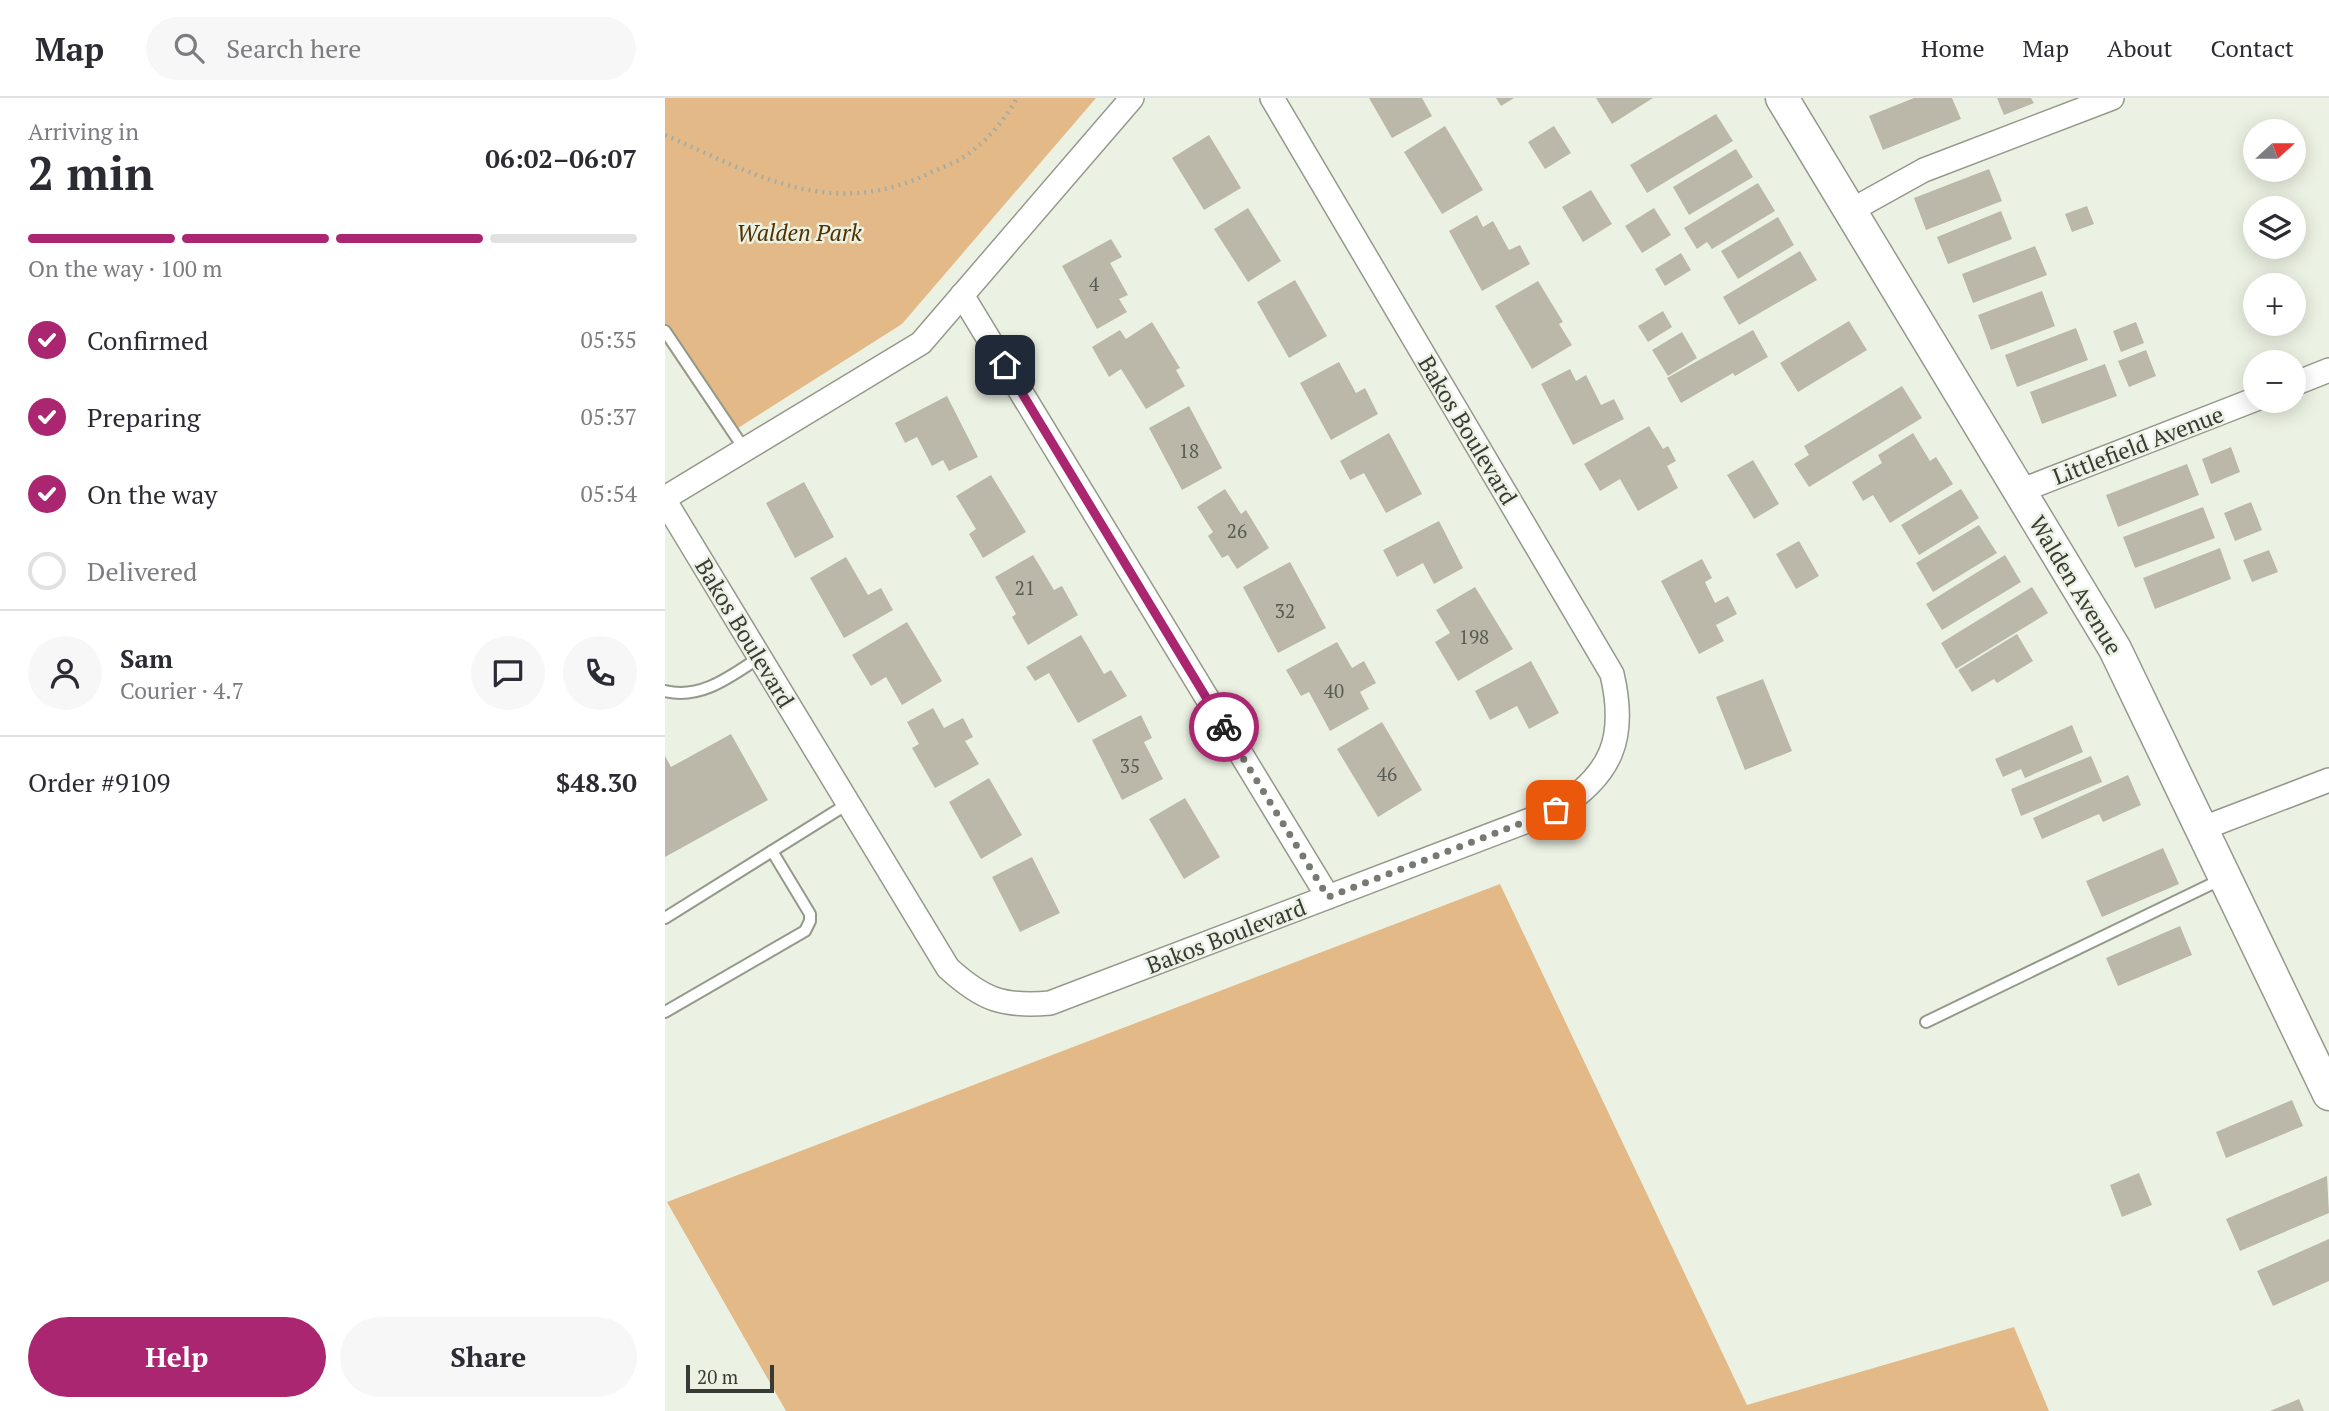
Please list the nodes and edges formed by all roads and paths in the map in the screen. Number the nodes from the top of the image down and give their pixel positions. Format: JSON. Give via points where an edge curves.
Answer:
{"nodes":[{"id":1,"x":1017,"y":98,"type":"edge"},
{"id":2,"x":1132,"y":98,"type":"edge"},
{"id":3,"x":1272,"y":98,"type":"edge"},
{"id":4,"x":1782,"y":98,"type":"edge"},
{"id":5,"x":2112,"y":98,"type":"edge"},
{"id":6,"x":665,"y":135,"type":"edge"},
{"id":7,"x":1850,"y":211,"type":"junction"},
{"id":8,"x":963,"y":295,"type":"junction"},
{"id":9,"x":665,"y":331,"type":"edge"},
{"id":10,"x":2329,"y":370,"type":"edge"},
{"id":11,"x":2306,"y":379,"type":"edge"},
{"id":12,"x":2243,"y":404,"type":"edge"},
{"id":13,"x":745,"y":450,"type":"junction"},
{"id":14,"x":2020,"y":491,"type":"junction"},
{"id":15,"x":665,"y":500,"type":"edge"},
{"id":16,"x":759,"y":657,"type":"junction"},
{"id":17,"x":665,"y":691,"type":"edge"},
{"id":18,"x":2329,"y":780,"type":"edge"},
{"id":19,"x":849,"y":803,"type":"junction"},
{"id":20,"x":2201,"y":829,"type":"junction"},
{"id":21,"x":772,"y":851,"type":"junction"},
{"id":22,"x":2224,"y":878,"type":"junction"},
{"id":23,"x":1328,"y":897,"type":"junction"},
{"id":24,"x":665,"y":918,"type":"edge"},
{"id":25,"x":665,"y":1012,"type":"edge"},
{"id":26,"x":1926,"y":1022,"type":"dead end"},
{"id":27,"x":2329,"y":1094,"type":"edge"}],
"edges":[{"from":1,"to":6,"type":"path","via":[[1005,118],[967,155],[913,182],[878,192],[820,193],[777,184]]},
{"from":2,"to":8,"type":"street","name":"Bakos Boulevard"},
{"from":3,"to":23,"type":"street","name":"Bakos Boulevard","via":[[1612,674],[1618,702],[1618,728],[1611,753],[1581,794],[1556,810]]},
{"from":4,"to":7,"type":"main road","name":"Walden Avenue"},
{"from":5,"to":7,"type":"street","via":[[1917,173]]},
{"from":7,"to":14,"type":"main road","name":"Walden Avenue"},
{"from":8,"to":13,"type":"street","name":"Bakos Boulevard","via":[[921,343]]},
{"from":8,"to":23,"type":"street"},
{"from":9,"to":13,"type":"lane"},
{"from":10,"to":11,"type":"street"},
{"from":12,"to":14,"type":"street","name":"Littlefield Avenue"},
{"from":13,"to":15,"type":"street","name":"Bakos Boulevard"},
{"from":14,"to":20,"type":"main road","name":"Walden Avenue","via":[[2115,649]]},
{"from":15,"to":16,"type":"street","name":"Bakos Boulevard"},
{"from":16,"to":17,"type":"lane","via":[[707,689]]},
{"from":16,"to":19,"type":"street","name":"Bakos Boulevard"},
{"from":18,"to":20,"type":"street"},
{"from":19,"to":21,"type":"lane"},
{"from":19,"to":23,"type":"street","name":"Bakos Boulevard","via":[[948,968],[969,987],[994,1000],[1022,1005],[1051,1003]]},
{"from":20,"to":22,"type":"main road","name":"Walden Avenue"},
{"from":21,"to":24,"type":"lane"},
{"from":21,"to":25,"type":"lane","via":[[810,914],[805,931]]},
{"from":22,"to":26,"type":"lane"},
{"from":22,"to":27,"type":"main road","name":"Walden Avenue"}]}
